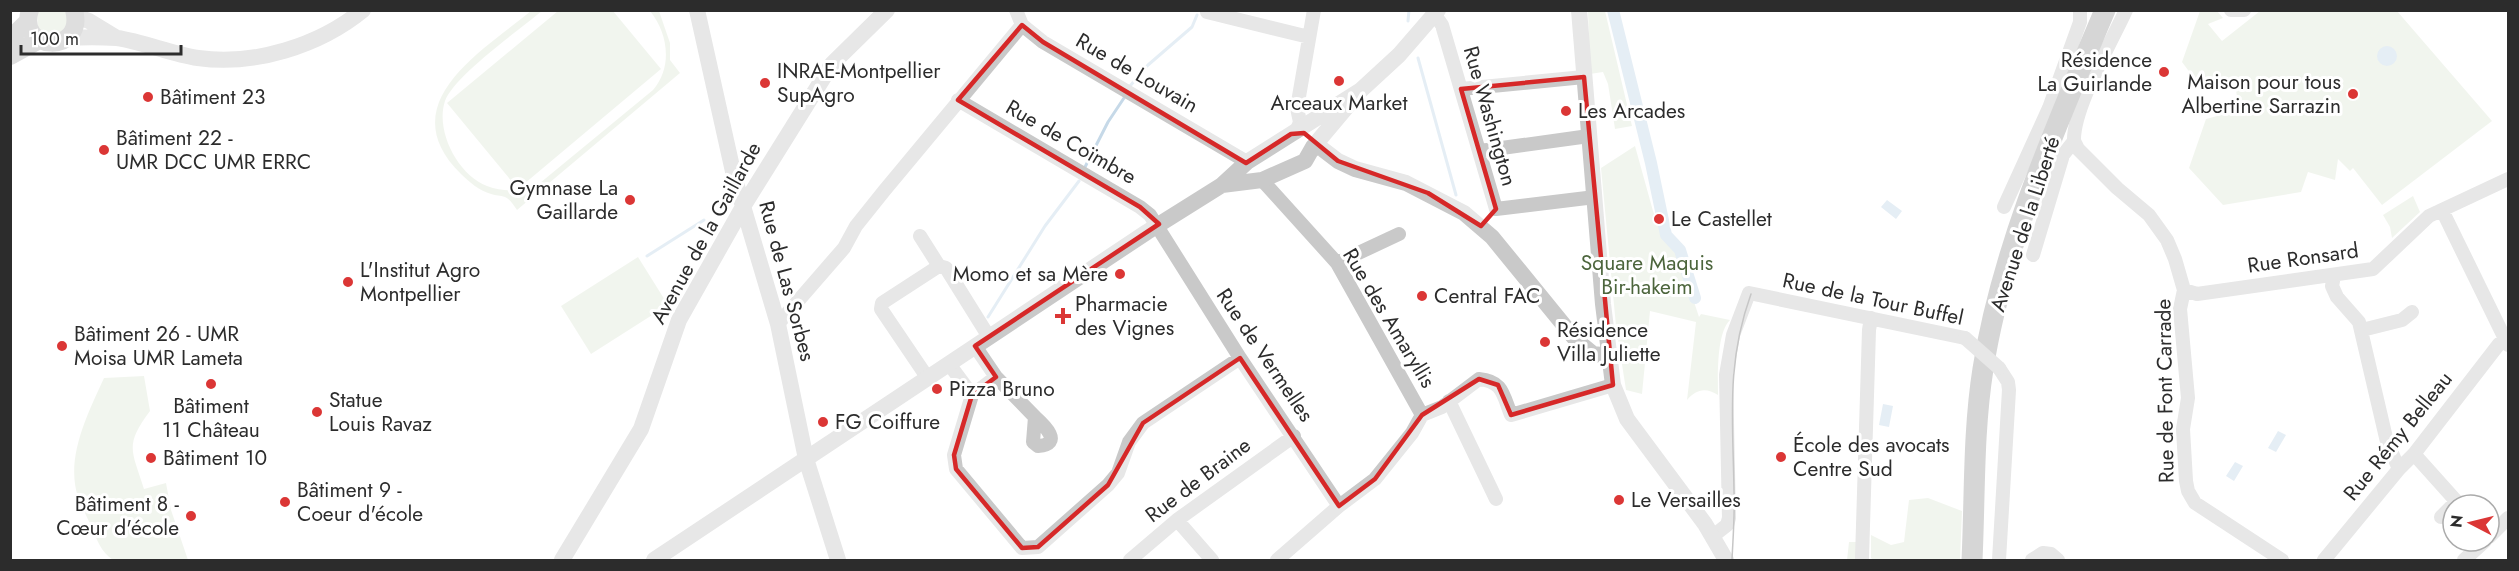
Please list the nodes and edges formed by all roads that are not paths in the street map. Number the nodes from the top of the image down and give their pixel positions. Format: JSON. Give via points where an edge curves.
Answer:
{"nodes":[{"id":1,"x":697,"y":10,"type":"edge"},
{"id":2,"x":887,"y":10,"type":"edge"},
{"id":3,"x":1016,"y":10,"type":"edge"},
{"id":4,"x":1314,"y":10,"type":"edge"},
{"id":5,"x":1578,"y":10,"type":"edge"},
{"id":6,"x":2080,"y":10,"type":"edge"},
{"id":7,"x":2100,"y":10,"type":"edge"},
{"id":8,"x":2105,"y":10,"type":"edge"},
{"id":9,"x":2126,"y":10,"type":"edge"},
{"id":10,"x":2231,"y":10,"type":"edge"},
{"id":11,"x":2244,"y":10,"type":"edge"},
{"id":12,"x":360,"y":11,"type":"edge"},
{"id":13,"x":1208,"y":12,"type":"edge"},
{"id":14,"x":1437,"y":13,"type":"edge"},
{"id":15,"x":75,"y":14,"type":"edge"},
{"id":16,"x":29,"y":16,"type":"edge"},
{"id":17,"x":1027,"y":30,"type":"junction"},
{"id":18,"x":1309,"y":37,"type":"junction"},
{"id":19,"x":66,"y":38,"type":"junction"},
{"id":20,"x":117,"y":38,"type":"junction"},
{"id":21,"x":10,"y":39,"type":"edge"},
{"id":22,"x":39,"y":40,"type":"junction"},
{"id":23,"x":10,"y":56,"type":"edge"},
{"id":24,"x":2079,"y":71,"type":"junction"},
{"id":25,"x":1584,"y":77,"type":"junction"},
{"id":26,"x":1461,"y":89,"type":"junction"},
{"id":27,"x":1361,"y":90,"type":"junction"},
{"id":28,"x":958,"y":100,"type":"junction"},
{"id":29,"x":1590,"y":136,"type":"junction"},
{"id":30,"x":1289,"y":137,"type":"junction"},
{"id":31,"x":2073,"y":141,"type":"junction"},
{"id":32,"x":1313,"y":147,"type":"junction"},
{"id":33,"x":1479,"y":151,"type":"junction"},
{"id":34,"x":1247,"y":162,"type":"junction"},
{"id":35,"x":1300,"y":164,"type":"junction"},
{"id":36,"x":2508,"y":179,"type":"edge"},
{"id":37,"x":1262,"y":180,"type":"junction"},
{"id":38,"x":1222,"y":185,"type":"junction"},
{"id":39,"x":1594,"y":196,"type":"junction"},
{"id":40,"x":744,"y":205,"type":"junction"},
{"id":41,"x":2004,"y":207,"type":"dead end"},
{"id":42,"x":1496,"y":209,"type":"junction"},
{"id":43,"x":2442,"y":210,"type":"junction"},
{"id":44,"x":1156,"y":226,"type":"junction"},
{"id":45,"x":1483,"y":228,"type":"junction"},
{"id":46,"x":1399,"y":234,"type":"dead end"},
{"id":47,"x":920,"y":236,"type":"dead end"},
{"id":48,"x":2033,"y":255,"type":"dead end"},
{"id":49,"x":1337,"y":263,"type":"junction"},
{"id":50,"x":939,"y":266,"type":"junction"},
{"id":51,"x":2334,"y":276,"type":"junction"},
{"id":52,"x":2184,"y":290,"type":"junction"},
{"id":53,"x":2412,"y":312,"type":"dead end"},
{"id":54,"x":1872,"y":318,"type":"junction"},
{"id":55,"x":778,"y":324,"type":"junction"},
{"id":56,"x":2362,"y":330,"type":"junction"},
{"id":57,"x":2508,"y":341,"type":"edge"},
{"id":58,"x":982,"y":342,"type":"junction"},
{"id":59,"x":1609,"y":356,"type":"junction"},
{"id":60,"x":1240,"y":358,"type":"junction"},
{"id":61,"x":949,"y":364,"type":"junction"},
{"id":62,"x":927,"y":377,"type":"junction"},
{"id":63,"x":996,"y":377,"type":"junction"},
{"id":64,"x":1613,"y":385,"type":"junction"},
{"id":65,"x":972,"y":395,"type":"junction"},
{"id":66,"x":1449,"y":401,"type":"junction"},
{"id":67,"x":1422,"y":415,"type":"junction"},
{"id":68,"x":1035,"y":417,"type":"dead end"},
{"id":69,"x":1294,"y":436,"type":"junction"},
{"id":70,"x":2414,"y":454,"type":"junction"},
{"id":71,"x":806,"y":459,"type":"junction"},
{"id":72,"x":2398,"y":469,"type":"junction"},
{"id":73,"x":2448,"y":493,"type":"edge"},
{"id":74,"x":1496,"y":499,"type":"dead end"},
{"id":75,"x":1339,"y":506,"type":"junction"},
{"id":76,"x":1177,"y":520,"type":"junction"},
{"id":77,"x":1713,"y":536,"type":"junction"},
{"id":78,"x":1862,"y":558,"type":"dead end"},
{"id":79,"x":1726,"y":560,"type":"edge"},
{"id":80,"x":562,"y":561,"type":"edge"},
{"id":81,"x":654,"y":561,"type":"edge"},
{"id":82,"x":838,"y":561,"type":"edge"},
{"id":83,"x":1130,"y":561,"type":"edge"},
{"id":84,"x":1212,"y":561,"type":"edge"},
{"id":85,"x":1277,"y":561,"type":"edge"},
{"id":86,"x":1972,"y":561,"type":"edge"},
{"id":87,"x":1999,"y":561,"type":"edge"},
{"id":88,"x":2032,"y":561,"type":"edge"},
{"id":89,"x":2058,"y":561,"type":"edge"},
{"id":90,"x":2282,"y":561,"type":"edge"},
{"id":91,"x":2324,"y":561,"type":"edge"}],
"edges":[{"from":1,"to":40,"type":"street","name":"Rue de Las Sorbes","via":[[721,124]]},
{"from":2,"to":40,"type":"street","name":"Avenue de la Gaillarde","via":[[832,64]]},
{"from":3,"to":17,"type":"street"},
{"from":4,"to":18,"type":"street"},
{"from":5,"to":25,"type":"street"},
{"from":6,"to":41,"type":"street","via":[[2080,22],[2049,108]]},
{"from":7,"to":24,"type":"main road","name":"Avenue de la Liberté"},
{"from":8,"to":24,"type":"main road","name":"Avenue de la Liberté"},
{"from":9,"to":31,"type":"street","via":[[2079,111]]},
{"from":10,"to":11,"type":"street"},
{"from":12,"to":20,"type":"street","via":[[343,25],[305,43],[238,60],[199,58]]},
{"from":13,"to":18,"type":"street"},
{"from":14,"to":26,"type":"street","name":"Rue Washington"},
{"from":14,"to":27,"type":"street"},
{"from":15,"to":19,"type":"main road","via":[[74,29]]},
{"from":15,"to":20,"type":"street"},
{"from":16,"to":21,"type":"main road"},
{"from":16,"to":22,"type":"main road","via":[[31,32]]},
{"from":17,"to":28,"type":"street"},
{"from":17,"to":34,"type":"street","name":"Rue de Louvain"},
{"from":18,"to":30,"type":"street","via":[[1297,108],[1300,122]]},
{"from":19,"to":20,"type":"street"},
{"from":19,"to":22,"type":"main road","via":[[53,44]]},
{"from":22,"to":23,"type":"main road"},
{"from":24,"to":86,"type":"main road","name":"Avenue de la Liberté","via":[[2031,195],[1993,318],[1977,415]]},
{"from":25,"to":26,"type":"street"},
{"from":25,"to":29,"type":"street"},
{"from":26,"to":33,"type":"street","name":"Rue Washington"},
{"from":27,"to":30,"type":"street"},
{"from":27,"to":32,"type":"street"},
{"from":28,"to":44,"type":"street","name":"Rue de Coïmbre","via":[[1140,207]]},
{"from":28,"to":55,"type":"street","via":[[856,226],[844,248]]},
{"from":29,"to":33,"type":"street"},
{"from":29,"to":39,"type":"street"},
{"from":30,"to":32,"type":"street","via":[[1309,136]]},
{"from":30,"to":34,"type":"street"},
{"from":30,"to":35,"type":"street","via":[[1284,156]]},
{"from":31,"to":48,"type":"street","via":[[2063,155]]},
{"from":31,"to":52,"type":"street","name":"Rue de Font Carrade","via":[[2156,224],[2167,240]]},
{"from":32,"to":35,"type":"street"},
{"from":32,"to":45,"type":"street","via":[[1355,169],[1428,193]]},
{"from":33,"to":42,"type":"street","name":"Rue Washington"},
{"from":34,"to":38,"type":"street"},
{"from":35,"to":37,"type":"street"},
{"from":36,"to":43,"type":"street","name":"Rue Ronsard"},
{"from":37,"to":38,"type":"street"},
{"from":37,"to":49,"type":"street","name":"Rue des Amaryllis"},
{"from":38,"to":44,"type":"street"},
{"from":39,"to":42,"type":"street"},
{"from":39,"to":59,"type":"street"},
{"from":40,"to":55,"type":"street","name":"Rue de Las Sorbes"},
{"from":40,"to":80,"type":"street","name":"Avenue de la Gaillarde","via":[[679,320],[641,429]]},
{"from":42,"to":45,"type":"street","name":"Rue Washington"},
{"from":43,"to":51,"type":"street","name":"Rue Ronsard","via":[[2429,216],[2373,269]]},
{"from":43,"to":57,"type":"street"},
{"from":44,"to":58,"type":"street"},
{"from":44,"to":60,"type":"street","name":"Rue de Vermelles"},
{"from":45,"to":59,"type":"street","via":[[1576,340],[1593,354]]},
{"from":46,"to":49,"type":"street"},
{"from":47,"to":50,"type":"street"},
{"from":49,"to":67,"type":"street","name":"Rue des Amaryllis"},
{"from":50,"to":58,"type":"street","via":[[945,268]]},
{"from":50,"to":62,"type":"street","via":[[882,303],[881,309]]},
{"from":51,"to":52,"type":"street","name":"Rue Ronsard","via":[[2197,294]]},
{"from":51,"to":56,"type":"street","via":[[2332,286],[2337,297],[2360,322]]},
{"from":52,"to":90,"type":"street","name":"Rue de Font Carrade","via":[[2180,309],[2188,398],[2183,429],[2188,491],[2195,503]]},
{"from":53,"to":56,"type":"street","via":[[2402,320]]},
{"from":54,"to":77,"type":"street","name":"Rue de la Tour Buffel","via":[[1749,293],[1733,335],[1726,375],[1729,518],[1727,525]]},
{"from":54,"to":78,"type":"street"},
{"from":54,"to":87,"type":"street","name":"Rue de la Tour Buffel","bridge":true,"via":[[1965,338],[1999,368],[2008,382]]},
{"from":55,"to":71,"type":"street","name":"Rue de Las Sorbes"},
{"from":56,"to":72,"type":"street","via":[[2387,442]]},
{"from":57,"to":70,"type":"street","name":"Rue Rémy Belleau","via":[[2499,344]]},
{"from":58,"to":61,"type":"street"},
{"from":58,"to":63,"type":"street"},
{"from":59,"to":64,"type":"street"},
{"from":60,"to":65,"type":"street","via":[[1143,423],[1129,442],[1118,473],[1108,486],[1038,547],[1022,548],[956,469],[954,455]]},
{"from":60,"to":69,"type":"street","name":"Rue de Vermelles"},
{"from":61,"to":62,"type":"street"},
{"from":61,"to":65,"type":"street"},
{"from":62,"to":71,"type":"street"},
{"from":63,"to":65,"type":"street"},
{"from":63,"to":68,"type":"street"},
{"from":64,"to":66,"type":"street","name":"Rue des Amaryllis","via":[[1511,416],[1492,380],[1479,379]]},
{"from":64,"to":77,"type":"street","via":[[1633,430]]},
{"from":66,"to":67,"type":"street","name":"Rue des Amaryllis"},
{"from":66,"to":74,"type":"street"},
{"from":67,"to":75,"type":"street","via":[[1376,479]]},
{"from":69,"to":75,"type":"street","name":"Rue de Vermelles"},
{"from":69,"to":76,"type":"street","name":"Rue de Braine"},
{"from":70,"to":72,"type":"street","name":"Rue Rémy Belleau"},
{"from":70,"to":73,"type":"street"},
{"from":71,"to":81,"type":"street"},
{"from":71,"to":82,"type":"street","name":"Rue de Las Sorbes"},
{"from":72,"to":91,"type":"street","name":"Rue Rémy Belleau"},
{"from":75,"to":85,"type":"street"},
{"from":76,"to":83,"type":"street","name":"Rue de Braine"},
{"from":76,"to":84,"type":"street"},
{"from":77,"to":79,"type":"street"},
{"from":88,"to":89,"type":"street","via":[[2039,554],[2048,553]]}]}
